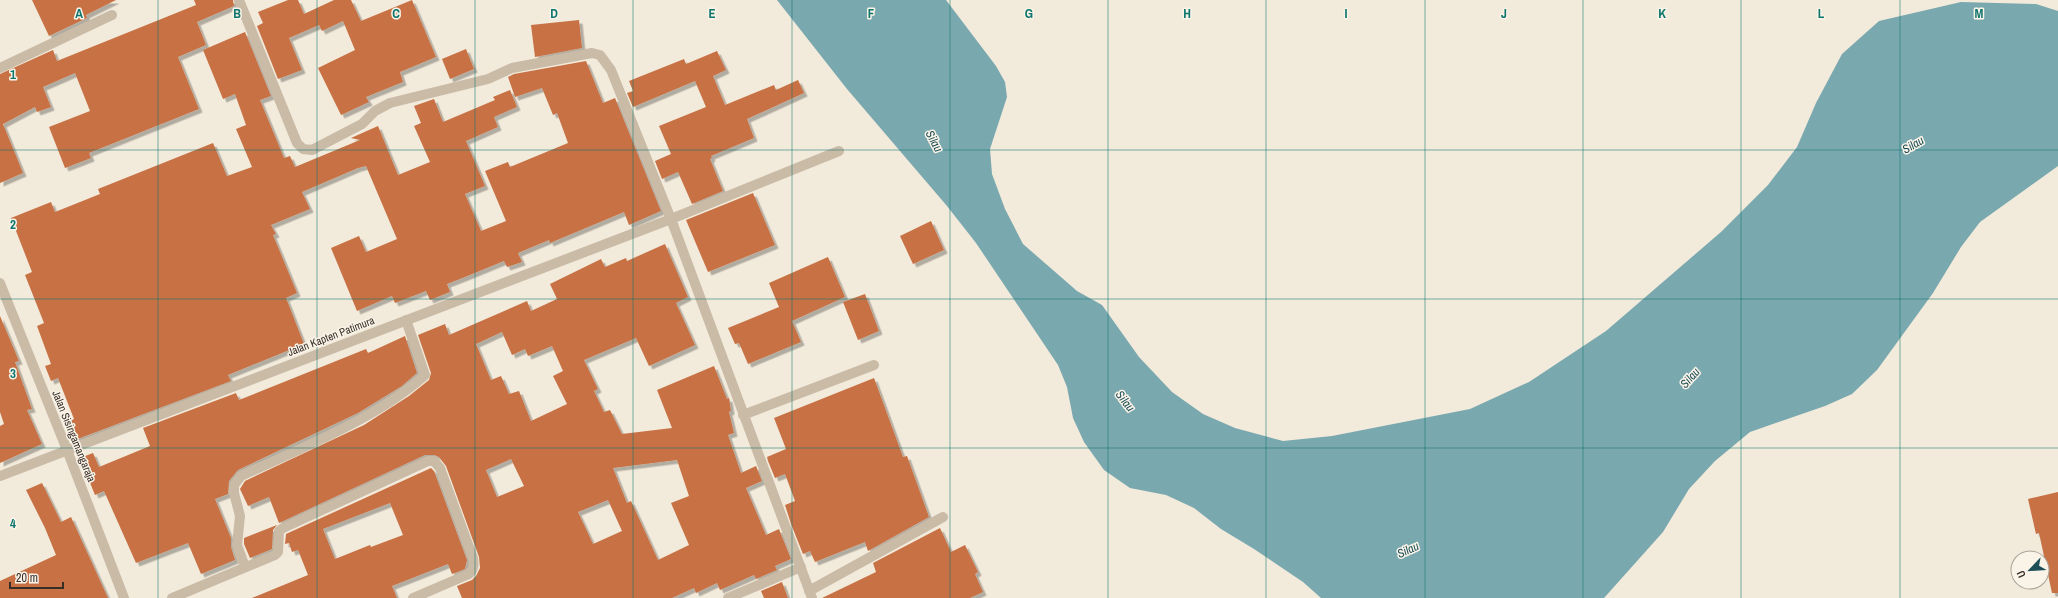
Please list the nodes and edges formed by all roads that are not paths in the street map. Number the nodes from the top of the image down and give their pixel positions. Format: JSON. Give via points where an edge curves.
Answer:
{"nodes":[{"id":1,"x":239,"y":0,"type":"edge"},
{"id":2,"x":112,"y":15,"type":"dead end"},
{"id":3,"x":0,"y":68,"type":"edge"},
{"id":4,"x":839,"y":151,"type":"dead end"},
{"id":5,"x":670,"y":218,"type":"junction"},
{"id":6,"x":0,"y":283,"type":"edge"},
{"id":7,"x":406,"y":320,"type":"junction"},
{"id":8,"x":874,"y":365,"type":"dead end"},
{"id":9,"x":743,"y":415,"type":"junction"},
{"id":10,"x":68,"y":450,"type":"junction"},
{"id":11,"x":0,"y":476,"type":"edge"},
{"id":12,"x":943,"y":517,"type":"dead end"},
{"id":13,"x":801,"y":567,"type":"junction"},
{"id":14,"x":245,"y":568,"type":"junction"},
{"id":15,"x":810,"y":594,"type":"edge"},
{"id":16,"x":124,"y":598,"type":"edge"},
{"id":17,"x":172,"y":598,"type":"edge"},
{"id":18,"x":413,"y":598,"type":"edge"},
{"id":19,"x":728,"y":598,"type":"edge"}],
"edges":[{"from":1,"to":5,"type":"street","via":[[297,143],[303,149],[312,150],[362,124],[375,111],[390,103],[488,79],[512,68],[592,53],[600,55],[611,70]]},
{"from":2,"to":3,"type":"street"},
{"from":4,"to":5,"type":"street","name":"Jalan Kapten Patimura"},
{"from":5,"to":7,"type":"street","name":"Jalan Kapten Patimura"},
{"from":5,"to":9,"type":"street"},
{"from":6,"to":10,"type":"street","name":"Jalan Sisingamangaraja"},
{"from":7,"to":10,"type":"street","name":"Jalan Kapten Patimura"},
{"from":7,"to":14,"type":"street","via":[[425,375],[373,411],[237,480],[234,493],[240,523],[236,538]]},
{"from":8,"to":9,"type":"street"},
{"from":9,"to":13,"type":"street"},
{"from":10,"to":11,"type":"street","name":"Jalan Kapten Patimura"},
{"from":10,"to":16,"type":"street","name":"Jalan Sisingamangaraja"},
{"from":12,"to":15,"type":"street"},
{"from":13,"to":15,"type":"street"},
{"from":13,"to":19,"type":"street"},
{"from":14,"to":17,"type":"street"},
{"from":14,"to":18,"type":"street","via":[[278,552],[279,531],[283,528],[428,461],[434,461],[440,468],[474,564],[469,574]]}]}
